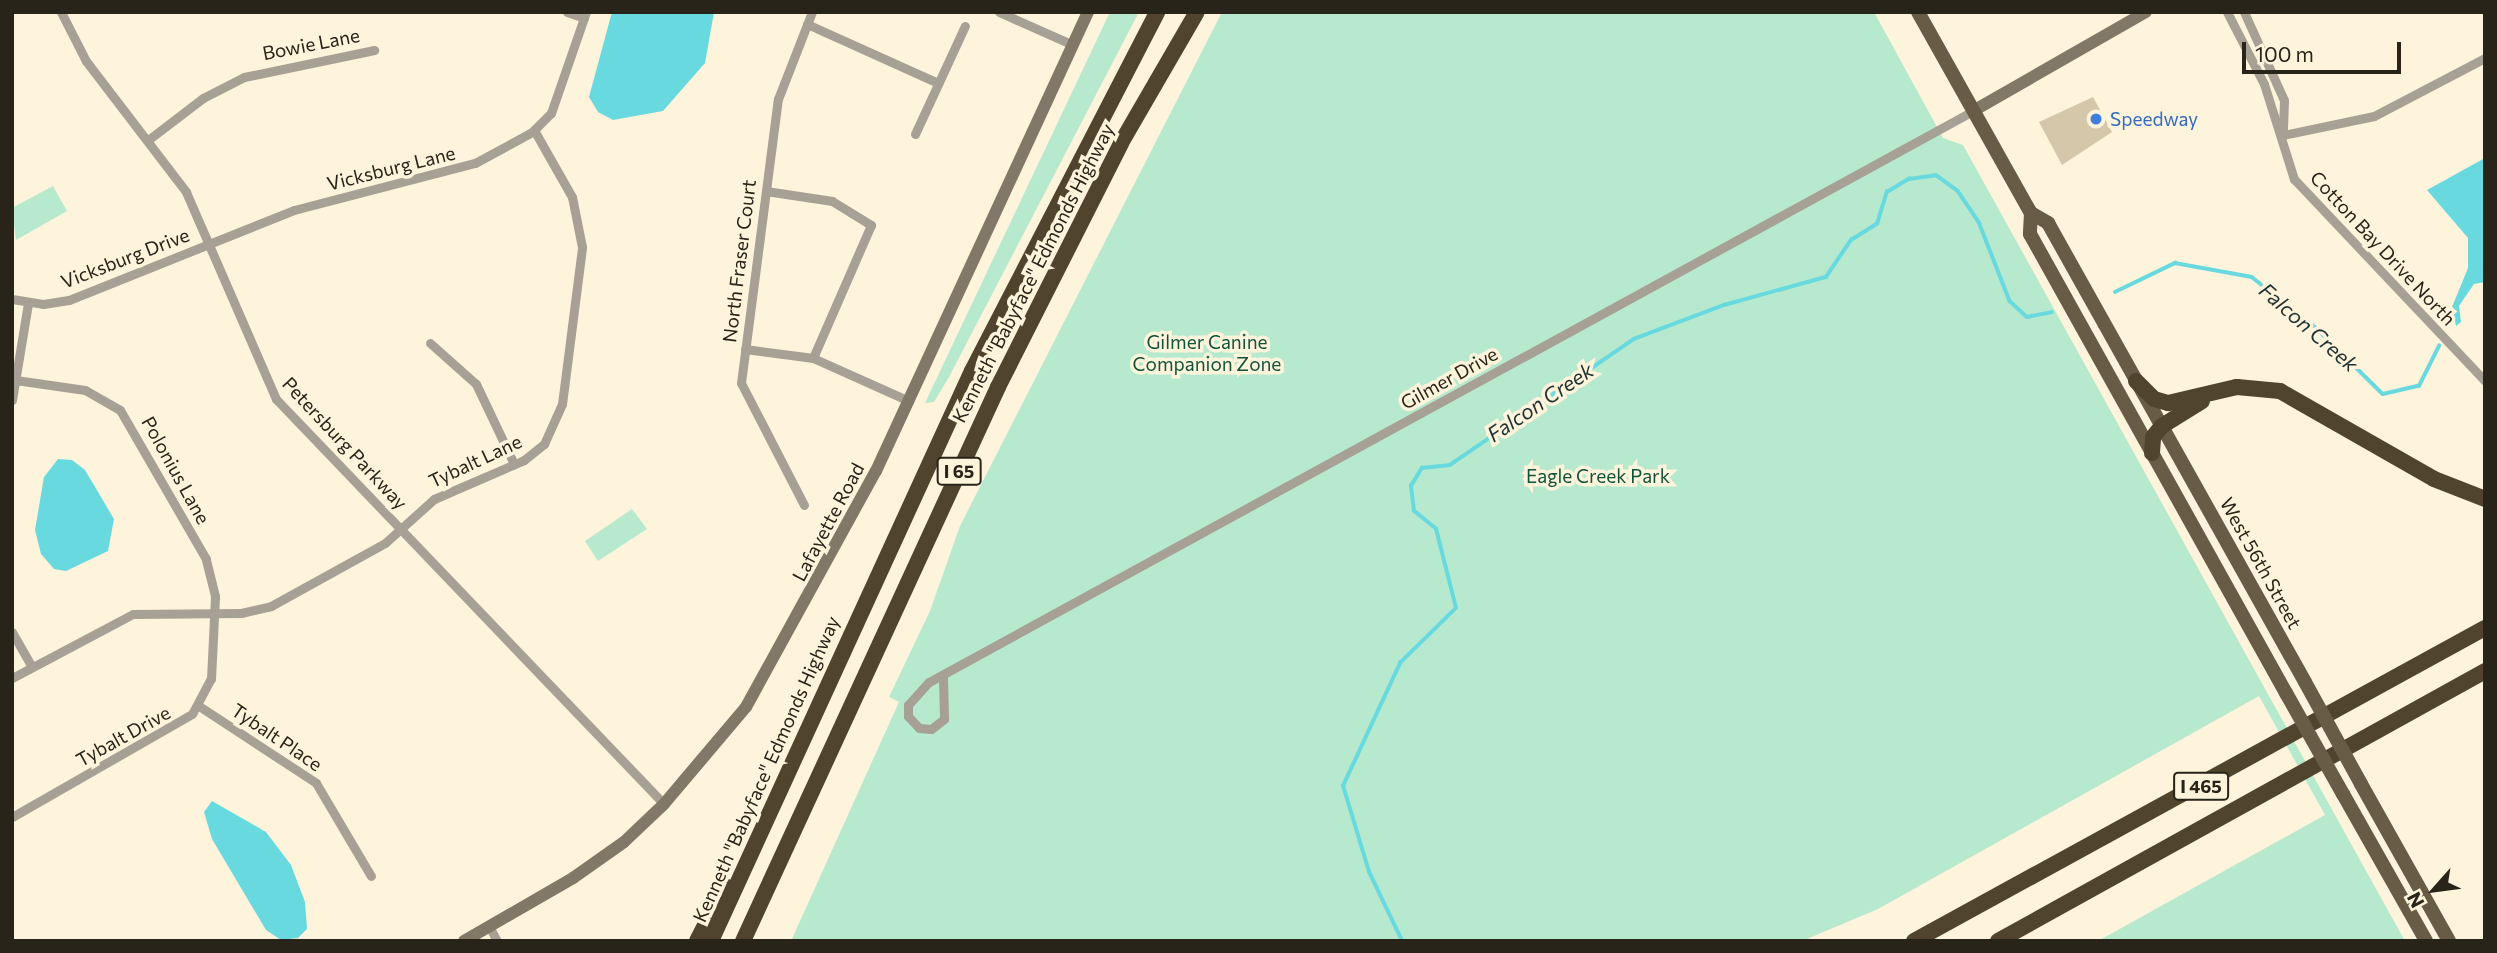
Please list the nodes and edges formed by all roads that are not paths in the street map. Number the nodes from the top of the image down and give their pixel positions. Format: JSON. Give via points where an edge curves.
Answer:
{"nodes":[{"id":1,"x":567,"y":12,"type":"edge"},
{"id":2,"x":812,"y":12,"type":"edge"},
{"id":3,"x":999,"y":12,"type":"edge"},
{"id":4,"x":1088,"y":12,"type":"edge"},
{"id":5,"x":1157,"y":12,"type":"edge"},
{"id":6,"x":1197,"y":12,"type":"edge"},
{"id":7,"x":1918,"y":12,"type":"edge"},
{"id":8,"x":2146,"y":12,"type":"edge"},
{"id":9,"x":2227,"y":12,"type":"edge"},
{"id":10,"x":2244,"y":12,"type":"edge"},
{"id":11,"x":62,"y":13,"type":"edge"},
{"id":12,"x":585,"y":15,"type":"edge"},
{"id":13,"x":807,"y":24,"type":"junction"},
{"id":14,"x":965,"y":26,"type":"dead end"},
{"id":15,"x":1073,"y":45,"type":"junction"},
{"id":16,"x":374,"y":50,"type":"dead end"},
{"id":17,"x":2485,"y":58,"type":"edge"},
{"id":18,"x":938,"y":83,"type":"junction"},
{"id":19,"x":1973,"y":111,"type":"junction"},
{"id":20,"x":534,"y":130,"type":"junction"},
{"id":21,"x":915,"y":134,"type":"dead end"},
{"id":22,"x":2283,"y":135,"type":"junction"},
{"id":23,"x":148,"y":140,"type":"junction"},
{"id":24,"x":766,"y":191,"type":"junction"},
{"id":25,"x":2031,"y":213,"type":"junction"},
{"id":26,"x":208,"y":244,"type":"junction"},
{"id":27,"x":12,"y":299,"type":"edge"},
{"id":28,"x":29,"y":303,"type":"junction"},
{"id":29,"x":430,"y":343,"type":"dead end"},
{"id":30,"x":745,"y":349,"type":"junction"},
{"id":31,"x":813,"y":358,"type":"junction"},
{"id":32,"x":16,"y":380,"type":"junction"},
{"id":33,"x":2136,"y":380,"type":"junction"},
{"id":34,"x":2485,"y":381,"type":"edge"},
{"id":35,"x":2213,"y":394,"type":"junction"},
{"id":36,"x":12,"y":400,"type":"edge"},
{"id":37,"x":909,"y":401,"type":"junction"},
{"id":38,"x":2162,"y":426,"type":"junction"},
{"id":39,"x":2152,"y":453,"type":"junction"},
{"id":40,"x":514,"y":464,"type":"junction"},
{"id":41,"x":2485,"y":499,"type":"edge"},
{"id":42,"x":804,"y":505,"type":"dead end"},
{"id":43,"x":400,"y":528,"type":"junction"},
{"id":44,"x":214,"y":612,"type":"junction"},
{"id":45,"x":2485,"y":628,"type":"edge"},
{"id":46,"x":12,"y":632,"type":"edge"},
{"id":47,"x":32,"y":667,"type":"junction"},
{"id":48,"x":2485,"y":671,"type":"edge"},
{"id":49,"x":943,"y":677,"type":"junction"},
{"id":50,"x":12,"y":678,"type":"edge"},
{"id":51,"x":199,"y":706,"type":"junction"},
{"id":52,"x":664,"y":804,"type":"junction"},
{"id":53,"x":12,"y":817,"type":"edge"},
{"id":54,"x":765,"y":817,"type":"junction"},
{"id":55,"x":371,"y":876,"type":"dead end"},
{"id":56,"x":489,"y":926,"type":"junction"},
{"id":57,"x":464,"y":941,"type":"edge"},
{"id":58,"x":497,"y":941,"type":"edge"},
{"id":59,"x":697,"y":941,"type":"edge"},
{"id":60,"x":711,"y":941,"type":"edge"},
{"id":61,"x":743,"y":941,"type":"edge"},
{"id":62,"x":1914,"y":941,"type":"edge"},
{"id":63,"x":1998,"y":941,"type":"edge"},
{"id":64,"x":2426,"y":941,"type":"edge"},
{"id":65,"x":2449,"y":941,"type":"edge"}],
"edges":[{"from":1,"to":12,"type":"street"},
{"from":2,"to":13,"type":"street","name":"North Fraser Court"},
{"from":3,"to":15,"type":"street"},
{"from":4,"to":15,"type":"main road","name":"Lafayette Road"},
{"from":5,"to":54,"type":"highway","name":"Kenneth \"Babyface\" Edmonds Highway","number":"I 65","via":[[972,371]]},
{"from":6,"to":61,"type":"highway","name":"Kenneth \"Babyface\" Edmonds Highway","number":"I 65","via":[[1121,143],[998,387]]},
{"from":7,"to":19,"type":"main road","name":"West 56th Street"},
{"from":8,"to":19,"type":"main road"},
{"from":9,"to":22,"type":"street","name":"Cotton Bay Drive North","via":[[2264,84]]},
{"from":10,"to":22,"type":"street","via":[[2284,100]]},
{"from":11,"to":23,"type":"street","name":"Petersburg Parkway","via":[[79,51]]},
{"from":12,"to":20,"type":"street","name":"Vicksburg Lane","via":[[557,104]]},
{"from":13,"to":18,"type":"street"},
{"from":13,"to":24,"type":"street","name":"North Fraser Court","via":[[780,89]]},
{"from":14,"to":18,"type":"street"},
{"from":15,"to":37,"type":"main road","name":"Lafayette Road"},
{"from":16,"to":23,"type":"street","name":"Bowie Lane","via":[[244,77],[203,98]]},
{"from":17,"to":22,"type":"street","via":[[2374,116]]},
{"from":18,"to":21,"type":"street"},
{"from":19,"to":25,"type":"main road","name":"West 56th Street"},
{"from":19,"to":49,"type":"street","name":"Gilmer Drive"},
{"from":20,"to":26,"type":"street","name":"Vicksburg Lane","via":[[459,170],[294,210]]},
{"from":20,"to":40,"type":"street","name":"Tybalt Lane","via":[[572,197],[582,252],[559,419],[540,448]]},
{"from":22,"to":34,"type":"street","name":"Cotton Bay Drive North","via":[[2290,170],[2303,190]]},
{"from":23,"to":26,"type":"street","name":"Petersburg Parkway","via":[[186,192]]},
{"from":24,"to":30,"type":"street","name":"North Fraser Court"},
{"from":24,"to":31,"type":"street","via":[[832,201],[870,224]]},
{"from":25,"to":33,"type":"main road","name":"West 56th Street","via":[[2048,223]]},
{"from":25,"to":39,"type":"main road","name":"West 56th Street","via":[[2030,234]]},
{"from":26,"to":28,"type":"street","name":"Vicksburg Drive","via":[[69,300]]},
{"from":26,"to":43,"type":"street","name":"Petersburg Parkway","via":[[276,399]]},
{"from":27,"to":28,"type":"street","name":"Vicksburg Drive"},
{"from":28,"to":32,"type":"street"},
{"from":29,"to":40,"type":"street","via":[[476,384]]},
{"from":30,"to":31,"type":"street"},
{"from":30,"to":42,"type":"street","name":"North Fraser Court","via":[[743,393]]},
{"from":31,"to":37,"type":"street"},
{"from":32,"to":36,"type":"street"},
{"from":32,"to":44,"type":"street","name":"Polonius Lane","via":[[94,393],[127,418],[206,559],[214,585]]},
{"from":33,"to":35,"type":"highway","via":[[2164,403]]},
{"from":33,"to":38,"type":"main road","name":"West 56th Street"},
{"from":35,"to":38,"type":"highway"},
{"from":35,"to":41,"type":"highway","via":[[2249,387],[2290,395],[2434,479]]},
{"from":37,"to":52,"type":"main road","name":"Lafayette Road","via":[[823,575],[746,707]]},
{"from":38,"to":39,"type":"highway","via":[[2153,437]]},
{"from":38,"to":65,"type":"main road","name":"West 56th Street","bridge":true},
{"from":39,"to":64,"type":"main road","name":"West 56th Street","bridge":true},
{"from":40,"to":43,"type":"street","name":"Tybalt Lane","via":[[434,499]]},
{"from":43,"to":44,"type":"street","name":"Tybalt Lane","via":[[379,547],[271,606]]},
{"from":43,"to":52,"type":"street","name":"Petersburg Parkway"},
{"from":44,"to":47,"type":"street","name":"Tybalt Lane","via":[[133,614]]},
{"from":44,"to":51,"type":"street","name":"Tybalt Drive","via":[[211,679]]},
{"from":45,"to":62,"type":"highway","number":"I 465"},
{"from":46,"to":47,"type":"street"},
{"from":47,"to":50,"type":"street","name":"Tybalt Lane"},
{"from":48,"to":63,"type":"highway","number":"I 465"},
{"from":49,"to":49,"type":"street","name":"Gilmer Drive","via":[[908,705],[908,716],[919,728],[931,729],[944,719]]},
{"from":51,"to":53,"type":"street","name":"Tybalt Drive","via":[[175,727]]},
{"from":51,"to":55,"type":"street","name":"Tybalt Place","via":[[316,783]]},
{"from":52,"to":56,"type":"main road","name":"Lafayette Road","via":[[596,864]]},
{"from":54,"to":59,"type":"highway"},
{"from":54,"to":60,"type":"highway","name":"Kenneth \"Babyface\" Edmonds Highway","number":"I 65"},
{"from":56,"to":57,"type":"main road","name":"Lafayette Road"},
{"from":56,"to":58,"type":"street"}]}
